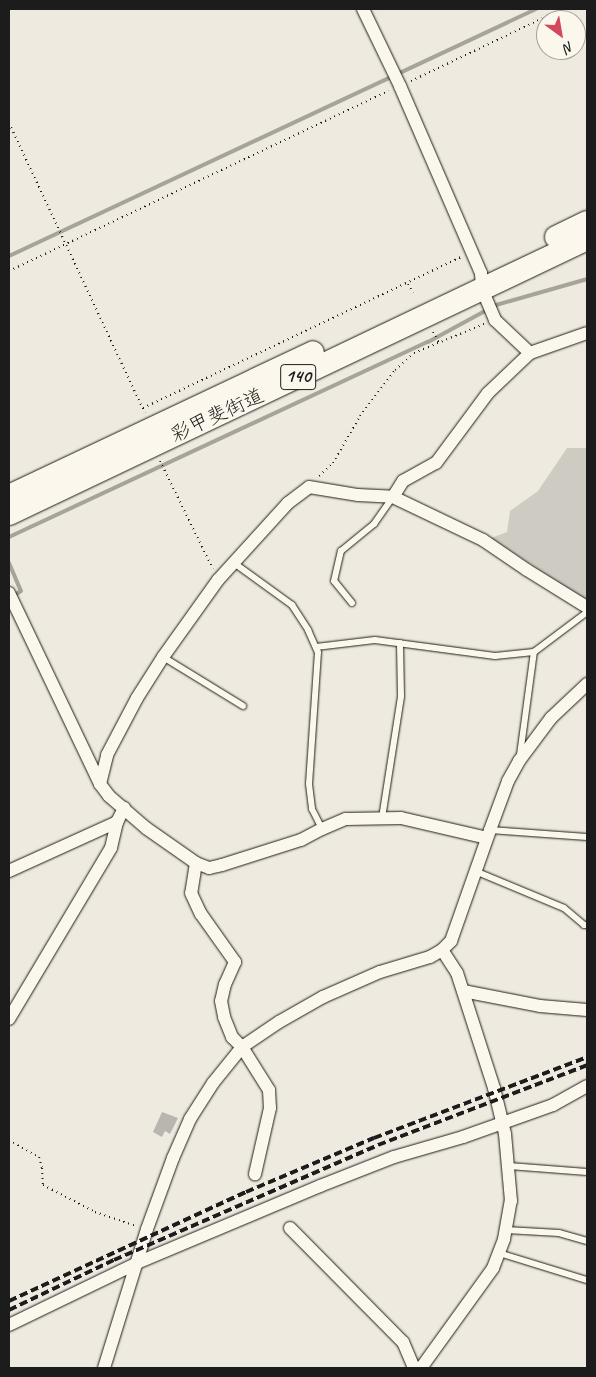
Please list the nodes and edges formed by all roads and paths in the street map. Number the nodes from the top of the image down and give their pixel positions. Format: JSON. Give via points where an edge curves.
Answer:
{"nodes":[{"id":1,"x":363,"y":9,"type":"edge"},
{"id":2,"x":562,"y":9,"type":"edge"},
{"id":3,"x":399,"y":84,"type":"junction"},
{"id":4,"x":9,"y":123,"type":"edge"},
{"id":5,"x":587,"y":222,"type":"edge"},
{"id":6,"x":587,"y":239,"type":"edge"},
{"id":7,"x":66,"y":244,"type":"junction"},
{"id":8,"x":472,"y":252,"type":"junction"},
{"id":9,"x":9,"y":271,"type":"edge"},
{"id":10,"x":482,"y":281,"type":"junction"},
{"id":11,"x":408,"y":283,"type":"junction"},
{"id":12,"x":413,"y":293,"type":"dead end"},
{"id":13,"x":495,"y":320,"type":"junction"},
{"id":14,"x":430,"y":326,"type":"dead end"},
{"id":15,"x":587,"y":333,"type":"edge"},
{"id":16,"x":439,"y":343,"type":"junction"},
{"id":17,"x":530,"y":353,"type":"junction"},
{"id":18,"x":147,"y":418,"type":"junction"},
{"id":19,"x":159,"y":458,"type":"dead end"},
{"id":20,"x":309,"y":487,"type":"junction"},
{"id":21,"x":9,"y":496,"type":"edge"},
{"id":22,"x":393,"y":497,"type":"junction"},
{"id":23,"x":9,"y":514,"type":"edge"},
{"id":24,"x":234,"y":563,"type":"junction"},
{"id":25,"x":218,"y":580,"type":"junction"},
{"id":26,"x":11,"y":599,"type":"edge"},
{"id":27,"x":352,"y":603,"type":"dead end"},
{"id":28,"x":587,"y":607,"type":"edge"},
{"id":29,"x":587,"y":612,"type":"edge"},
{"id":30,"x":400,"y":643,"type":"junction"},
{"id":31,"x":316,"y":648,"type":"junction"},
{"id":32,"x":534,"y":652,"type":"junction"},
{"id":33,"x":163,"y":657,"type":"junction"},
{"id":34,"x":587,"y":684,"type":"edge"},
{"id":35,"x":243,"y":706,"type":"dead end"},
{"id":36,"x":519,"y":761,"type":"junction"},
{"id":37,"x":100,"y":784,"type":"junction"},
{"id":38,"x":124,"y":808,"type":"junction"},
{"id":39,"x":382,"y":818,"type":"junction"},
{"id":40,"x":117,"y":822,"type":"junction"},
{"id":41,"x":322,"y":828,"type":"junction"},
{"id":42,"x":488,"y":834,"type":"junction"},
{"id":43,"x":587,"y":837,"type":"edge"},
{"id":44,"x":196,"y":863,"type":"junction"},
{"id":45,"x":9,"y":871,"type":"edge"},
{"id":46,"x":475,"y":871,"type":"junction"},
{"id":47,"x":587,"y":925,"type":"edge"},
{"id":48,"x":442,"y":950,"type":"junction"},
{"id":49,"x":463,"y":991,"type":"junction"},
{"id":50,"x":587,"y":1010,"type":"edge"},
{"id":51,"x":9,"y":1019,"type":"edge"},
{"id":52,"x":242,"y":1047,"type":"junction"},
{"id":53,"x":587,"y":1086,"type":"edge"},
{"id":54,"x":502,"y":1123,"type":"junction"},
{"id":55,"x":9,"y":1140,"type":"edge"},
{"id":56,"x":509,"y":1166,"type":"junction"},
{"id":57,"x":587,"y":1172,"type":"edge"},
{"id":58,"x":255,"y":1174,"type":"dead end"},
{"id":59,"x":290,"y":1228,"type":"dead end"},
{"id":60,"x":147,"y":1229,"type":"junction"},
{"id":61,"x":506,"y":1230,"type":"junction"},
{"id":62,"x":587,"y":1241,"type":"edge"},
{"id":63,"x":499,"y":1253,"type":"junction"},
{"id":64,"x":137,"y":1263,"type":"junction"},
{"id":65,"x":587,"y":1280,"type":"edge"},
{"id":66,"x":9,"y":1326,"type":"edge"},
{"id":67,"x":104,"y":1368,"type":"edge"},
{"id":68,"x":414,"y":1368,"type":"edge"},
{"id":69,"x":421,"y":1368,"type":"edge"}],
"edges":[{"from":1,"to":3,"type":"street"},
{"from":2,"to":3,"type":"path"},
{"from":3,"to":7,"type":"path"},
{"from":3,"to":8,"type":"street"},
{"from":4,"to":7,"type":"path"},
{"from":5,"to":10,"type":"highway","name":"彩甲斐街道","number":"140"},
{"from":6,"to":10,"type":"highway","name":"彩甲斐街道","number":"140"},
{"from":7,"to":9,"type":"path"},
{"from":7,"to":18,"type":"path"},
{"from":8,"to":10,"type":"street"},
{"from":8,"to":11,"type":"path"},
{"from":10,"to":13,"type":"street"},
{"from":10,"to":18,"type":"highway","name":"彩甲斐街道","number":"140"},
{"from":10,"to":23,"type":"highway","name":"彩甲斐街道","number":"140"},
{"from":11,"to":12,"type":"path"},
{"from":11,"to":18,"type":"path"},
{"from":13,"to":16,"type":"path"},
{"from":13,"to":17,"type":"street"},
{"from":14,"to":16,"type":"path"},
{"from":15,"to":17,"type":"street"},
{"from":16,"to":20,"type":"path","via":[[414,353],[395,370],[360,416],[333,462]]},
{"from":17,"to":22,"type":"street","via":[[488,393],[436,463],[403,481]]},
{"from":18,"to":21,"type":"highway","name":"彩甲斐街道","number":"140"},
{"from":19,"to":25,"type":"path"},
{"from":20,"to":22,"type":"street"},
{"from":20,"to":24,"type":"street","via":[[288,503]]},
{"from":22,"to":27,"type":"lane","via":[[374,524],[341,551],[334,581]]},
{"from":22,"to":28,"type":"street","via":[[483,540]]},
{"from":24,"to":25,"type":"street"},
{"from":24,"to":31,"type":"lane","via":[[292,605]]},
{"from":25,"to":33,"type":"street"},
{"from":26,"to":37,"type":"street"},
{"from":29,"to":32,"type":"lane"},
{"from":30,"to":31,"type":"lane","via":[[375,640]]},
{"from":30,"to":32,"type":"lane","via":[[495,656]]},
{"from":30,"to":39,"type":"lane","via":[[401,696]]},
{"from":31,"to":41,"type":"lane","via":[[309,784],[312,809]]},
{"from":32,"to":36,"type":"lane"},
{"from":33,"to":35,"type":"lane"},
{"from":33,"to":37,"type":"street","via":[[107,755]]},
{"from":34,"to":36,"type":"street","via":[[550,718]]},
{"from":36,"to":42,"type":"street"},
{"from":37,"to":38,"type":"street"},
{"from":38,"to":40,"type":"street"},
{"from":38,"to":44,"type":"street","via":[[146,828]]},
{"from":39,"to":41,"type":"street","via":[[346,819]]},
{"from":39,"to":42,"type":"street","via":[[401,818]]},
{"from":40,"to":45,"type":"street"},
{"from":40,"to":51,"type":"street","via":[[111,848]]},
{"from":41,"to":44,"type":"street","via":[[301,840],[222,865],[209,868]]},
{"from":42,"to":43,"type":"lane"},
{"from":42,"to":46,"type":"street"},
{"from":44,"to":52,"type":"street","via":[[191,893],[201,914],[236,962],[221,1001],[232,1036]]},
{"from":46,"to":47,"type":"lane","via":[[564,908]]},
{"from":46,"to":48,"type":"street","via":[[451,941]]},
{"from":48,"to":49,"type":"street","via":[[452,962]]},
{"from":48,"to":52,"type":"street","via":[[430,958],[380,972],[323,997]]},
{"from":49,"to":50,"type":"street","via":[[540,1006]]},
{"from":49,"to":54,"type":"street","via":[[487,1061]]},
{"from":52,"to":58,"type":"street","via":[[269,1090],[270,1108]]},
{"from":52,"to":60,"type":"street","via":[[190,1119]]},
{"from":53,"to":54,"type":"street","via":[[553,1105]]},
{"from":54,"to":56,"type":"street"},
{"from":54,"to":64,"type":"street","via":[[394,1157]]},
{"from":55,"to":60,"type":"path","via":[[39,1158],[43,1185],[95,1212]]},
{"from":56,"to":57,"type":"lane"},
{"from":56,"to":61,"type":"street","via":[[511,1202]]},
{"from":59,"to":68,"type":"street","via":[[403,1342]]},
{"from":60,"to":64,"type":"street"},
{"from":61,"to":62,"type":"lane","via":[[559,1233]]},
{"from":61,"to":63,"type":"street"},
{"from":63,"to":65,"type":"lane"},
{"from":63,"to":69,"type":"street","via":[[486,1280]]},
{"from":64,"to":66,"type":"street"},
{"from":64,"to":67,"type":"street"}]}
